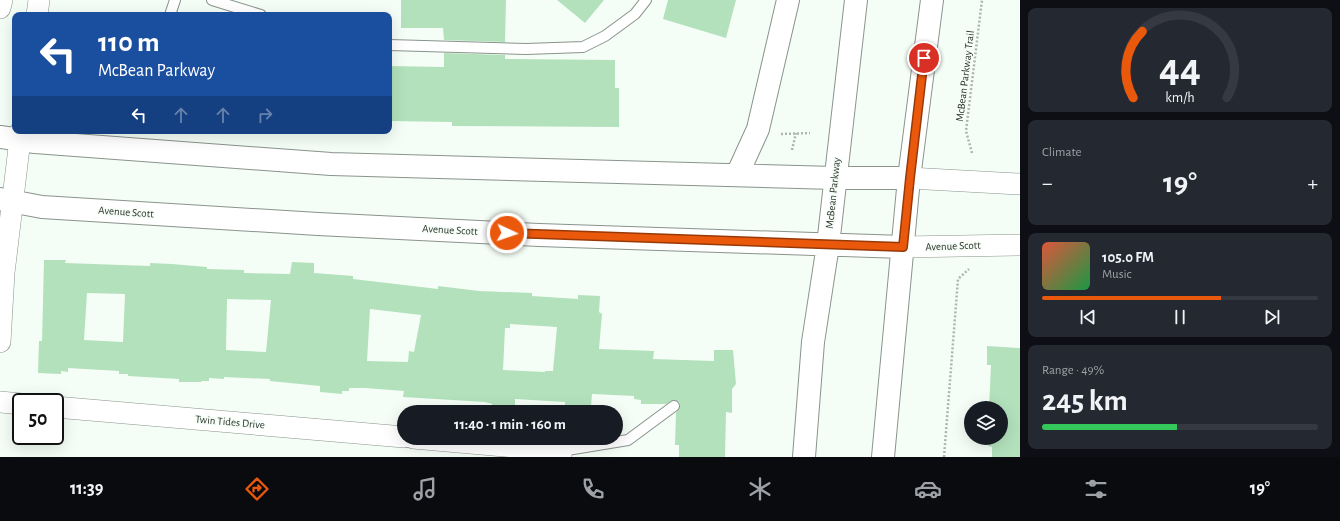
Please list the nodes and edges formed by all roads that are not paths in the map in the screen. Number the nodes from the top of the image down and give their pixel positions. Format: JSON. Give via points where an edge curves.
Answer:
{"nodes":[{"id":1,"x":2,"y":0,"type":"edge"},
{"id":2,"x":39,"y":0,"type":"edge"},
{"id":3,"x":175,"y":0,"type":"edge"},
{"id":4,"x":212,"y":0,"type":"edge"},
{"id":5,"x":646,"y":0,"type":"edge"},
{"id":6,"x":788,"y":0,"type":"edge"},
{"id":7,"x":856,"y":0,"type":"edge"},
{"id":8,"x":932,"y":0,"type":"edge"},
{"id":9,"x":0,"y":8,"type":"edge"},
{"id":10,"x":37,"y":12,"type":"edge"},
{"id":11,"x":171,"y":12,"type":"edge"},
{"id":12,"x":251,"y":12,"type":"edge"},
{"id":13,"x":392,"y":45,"type":"edge"},
{"id":14,"x":14,"y":136,"type":"edge"},
{"id":15,"x":738,"y":175,"type":"junction"},
{"id":16,"x":834,"y":178,"type":"junction"},
{"id":17,"x":910,"y":178,"type":"junction"},
{"id":18,"x":1020,"y":184,"type":"edge"},
{"id":19,"x":7,"y":200,"type":"edge"},
{"id":20,"x":828,"y":245,"type":"junction"},
{"id":21,"x":1020,"y":245,"type":"edge"},
{"id":22,"x":903,"y":247,"type":"junction"},
{"id":23,"x":0,"y":342,"type":"edge"},
{"id":24,"x":0,"y":402,"type":"edge"},
{"id":25,"x":12,"y":403,"type":"edge"},
{"id":26,"x":674,"y":406,"type":"dead end"},
{"id":27,"x":64,"y":408,"type":"edge"},
{"id":28,"x":397,"y":436,"type":"edge"},
{"id":29,"x":478,"y":445,"type":"edge"},
{"id":30,"x":561,"y":454,"type":"edge"},
{"id":31,"x":804,"y":457,"type":"edge"},
{"id":32,"x":883,"y":457,"type":"edge"}],
"edges":[{"from":1,"to":9,"type":"street"},
{"from":2,"to":10,"type":"street"},
{"from":3,"to":11,"type":"lane"},
{"from":4,"to":12,"type":"lane"},
{"from":5,"to":13,"type":"lane","via":[[635,14],[605,36],[583,46],[526,49]]},
{"from":6,"to":15,"type":"main road","via":[[758,129]]},
{"from":7,"to":16,"type":"main road","name":"McBean Parkway"},
{"from":8,"to":17,"type":"main road"},
{"from":14,"to":15,"type":"main road","via":[[35,142],[331,164]]},
{"from":14,"to":19,"type":"street"},
{"from":15,"to":16,"type":"main road"},
{"from":16,"to":17,"type":"main road"},
{"from":16,"to":20,"type":"main road","name":"McBean Parkway"},
{"from":17,"to":18,"type":"street"},
{"from":17,"to":22,"type":"main road"},
{"from":19,"to":20,"type":"main road","name":"Avenue Scott","via":[[42,207],[318,224]]},
{"from":19,"to":23,"type":"street"},
{"from":20,"to":22,"type":"main road","name":"Avenue Scott"},
{"from":20,"to":31,"type":"main road","name":"McBean Parkway","via":[[813,342]]},
{"from":21,"to":22,"type":"street","name":"Avenue Scott"},
{"from":22,"to":32,"type":"main road"},
{"from":24,"to":25,"type":"street"},
{"from":26,"to":30,"type":"lane","via":[[628,440]]},
{"from":27,"to":28,"type":"street","name":"Twin Tides Drive"},
{"from":29,"to":30,"type":"street"}]}
